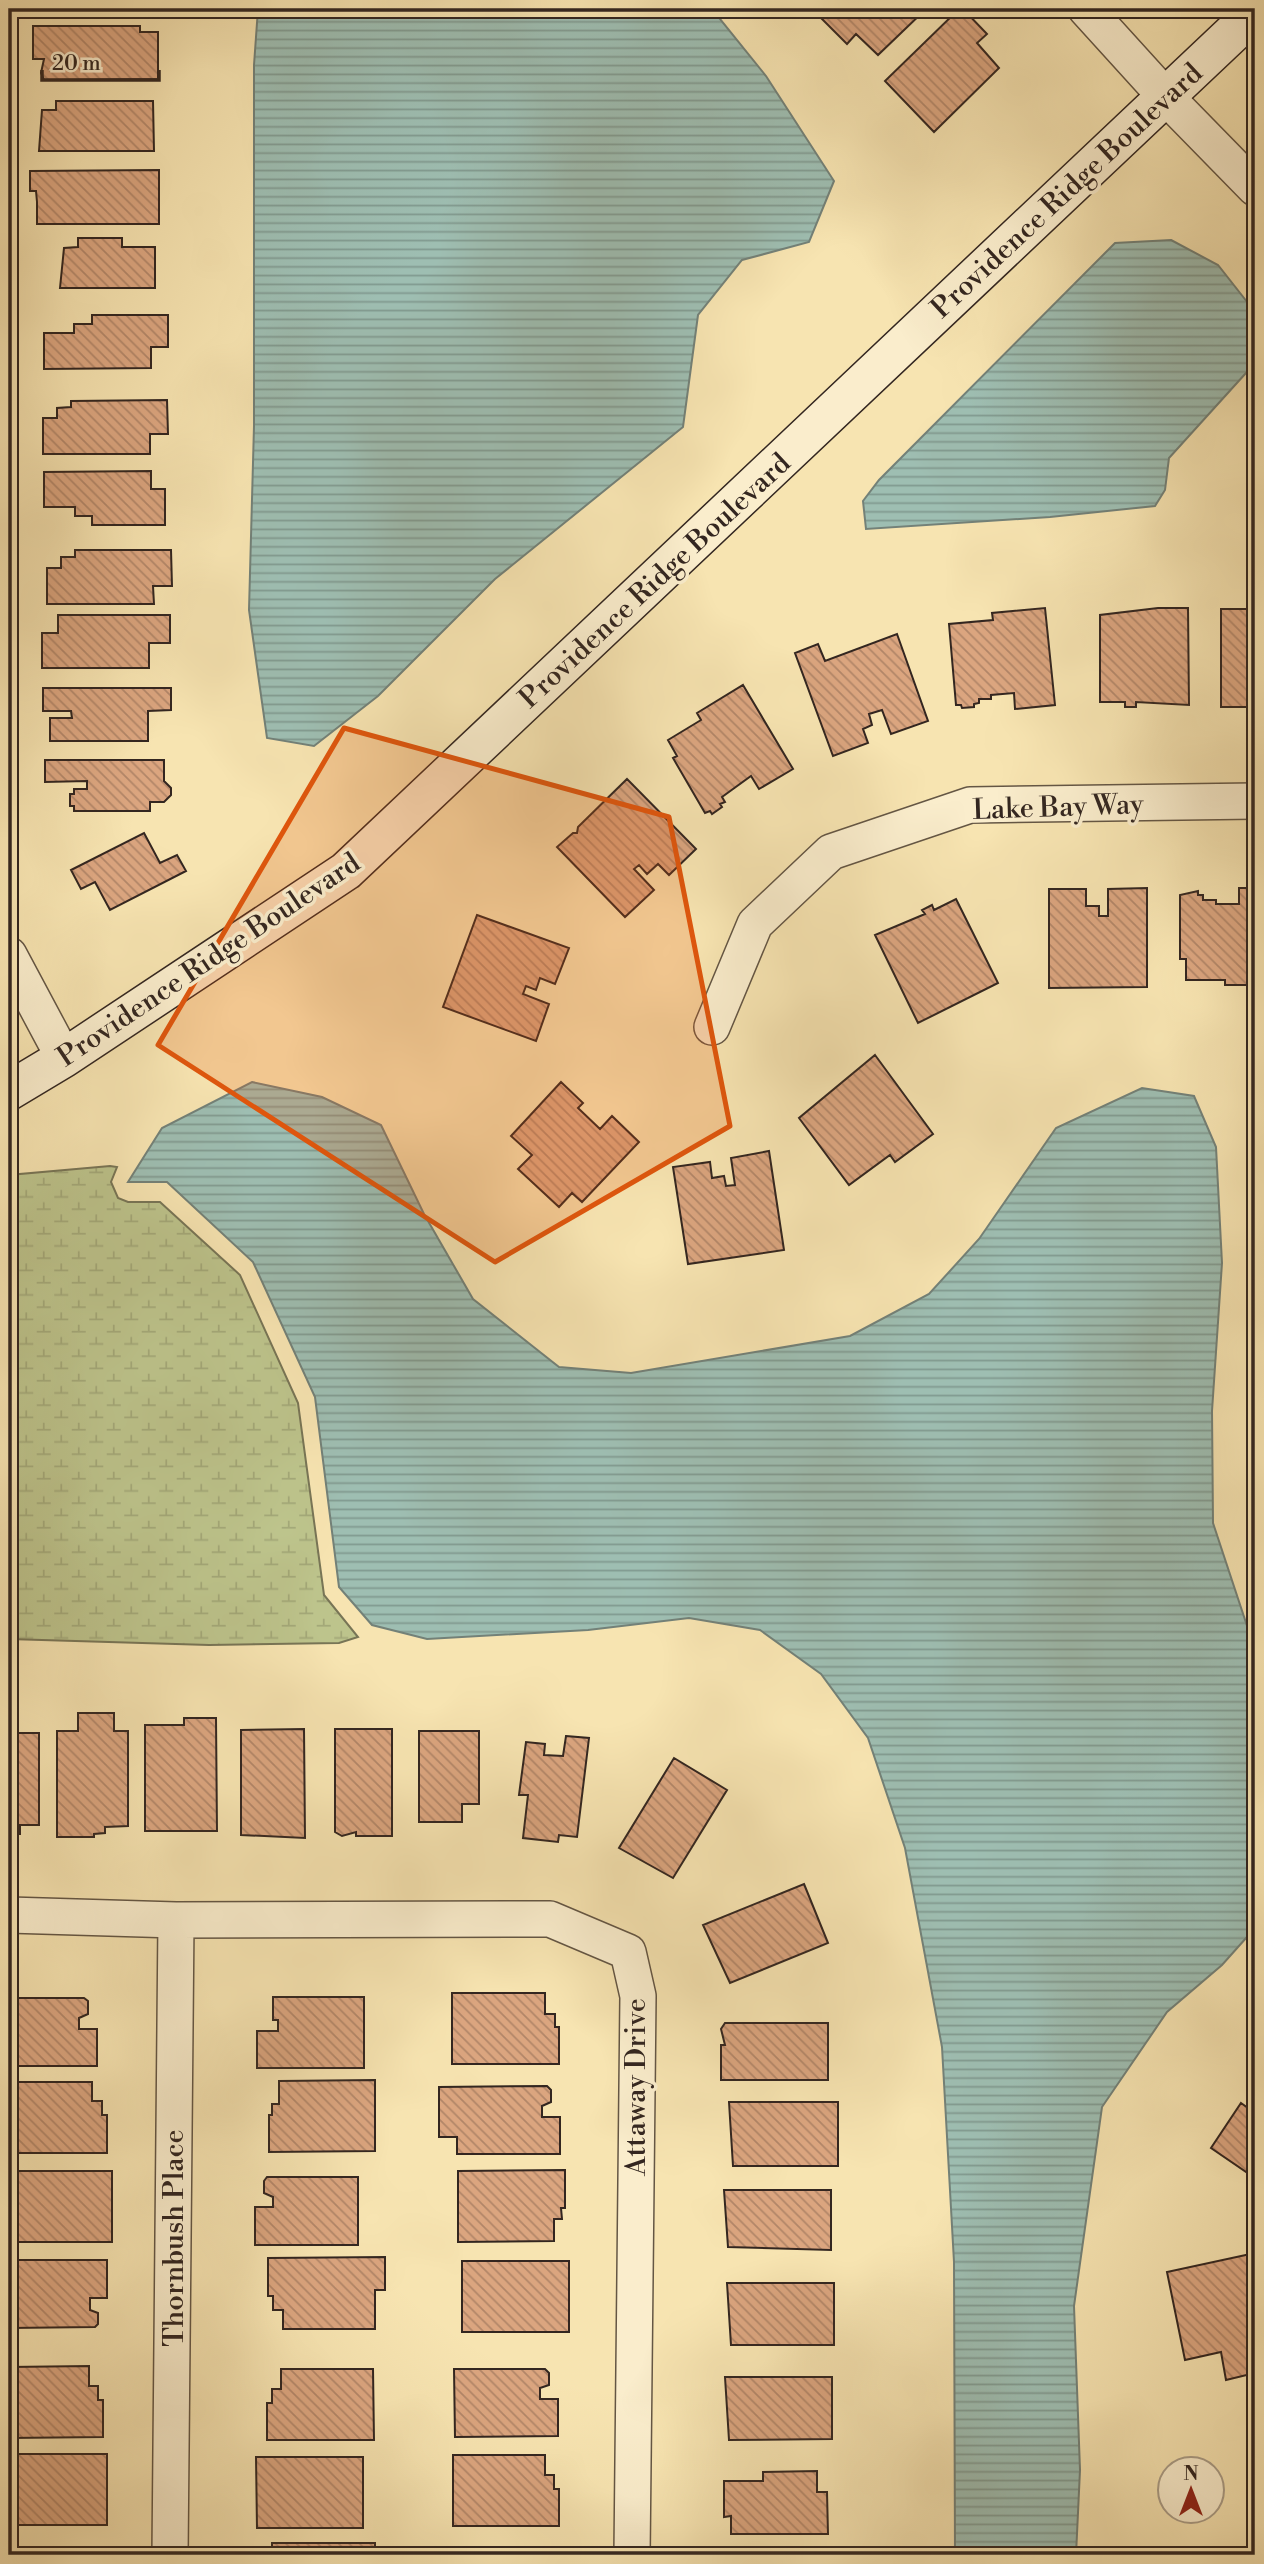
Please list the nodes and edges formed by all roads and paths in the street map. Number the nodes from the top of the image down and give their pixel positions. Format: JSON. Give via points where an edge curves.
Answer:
{"nodes":[{"id":1,"x":1086,"y":9,"type":"edge"},
{"id":2,"x":1255,"y":12,"type":"edge"},
{"id":3,"x":1165,"y":96,"type":"junction"},
{"id":4,"x":1255,"y":188,"type":"edge"},
{"id":5,"x":1255,"y":802,"type":"edge"},
{"id":6,"x":9,"y":955,"type":"edge"},
{"id":7,"x":712,"y":1027,"type":"dead end"},
{"id":8,"x":64,"y":1058,"type":"junction"},
{"id":9,"x":9,"y":1091,"type":"edge"},
{"id":10,"x":9,"y":1915,"type":"edge"},
{"id":11,"x":176,"y":1920,"type":"junction"},
{"id":12,"x":170,"y":2555,"type":"edge"},
{"id":13,"x":632,"y":2555,"type":"edge"}],
"edges":[{"from":1,"to":3,"type":"street"},
{"from":2,"to":3,"type":"street","name":"Providence Ridge Boulevard"},
{"from":3,"to":4,"type":"street"},
{"from":3,"to":8,"type":"street","name":"Providence Ridge Boulevard","via":[[346,871]]},
{"from":5,"to":7,"type":"street","name":"Lake Bay Way","via":[[970,805],[831,852],[755,924]]},
{"from":6,"to":8,"type":"street"},
{"from":8,"to":9,"type":"street","name":"Providence Ridge Boulevard"},
{"from":10,"to":11,"type":"street","name":"Attaway Drive"},
{"from":11,"to":12,"type":"street","name":"Thornbush Place"},
{"from":11,"to":13,"type":"street","name":"Attaway Drive","via":[[550,1919],[628,1952],[638,1996]]}]}
